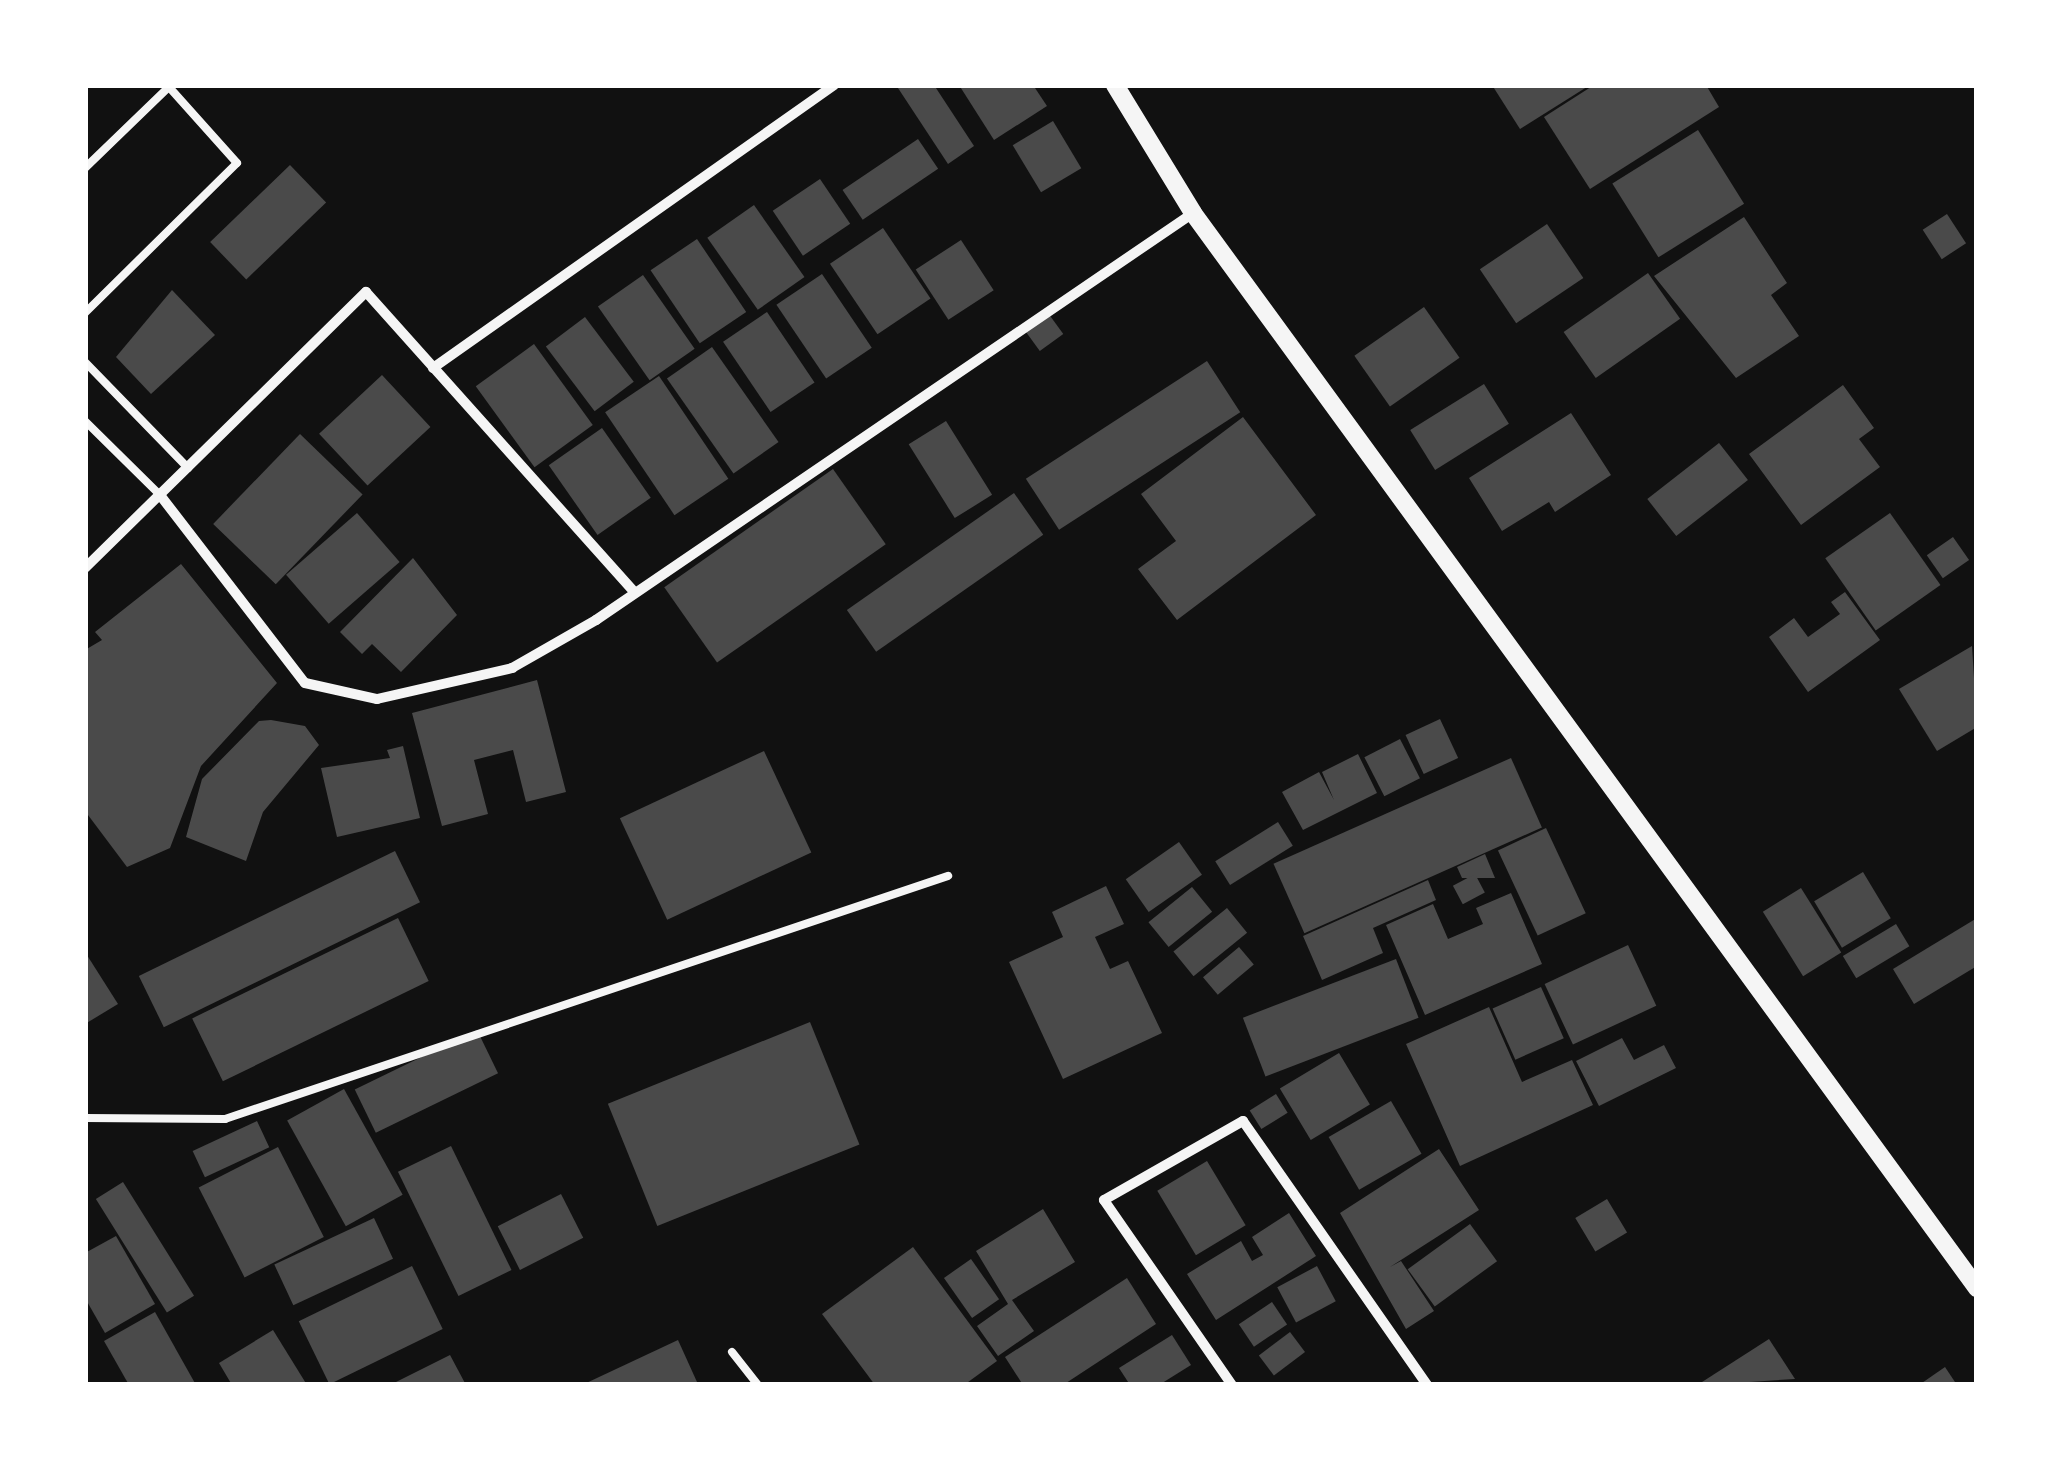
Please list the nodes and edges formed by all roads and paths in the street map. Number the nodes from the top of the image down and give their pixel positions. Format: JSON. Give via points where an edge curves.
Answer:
{"nodes":[{"id":1,"x":834,"y":85,"type":"edge"},
{"id":2,"x":1115,"y":85,"type":"edge"},
{"id":3,"x":85,"y":168,"type":"edge"},
{"id":4,"x":1193,"y":214,"type":"junction"},
{"id":5,"x":85,"y":312,"type":"edge"},
{"id":6,"x":85,"y":362,"type":"edge"},
{"id":7,"x":433,"y":368,"type":"junction"},
{"id":8,"x":85,"y":421,"type":"edge"},
{"id":9,"x":188,"y":468,"type":"junction"},
{"id":10,"x":160,"y":496,"type":"junction"},
{"id":11,"x":85,"y":568,"type":"edge"},
{"id":12,"x":632,"y":590,"type":"junction"},
{"id":13,"x":948,"y":876,"type":"dead end"},
{"id":14,"x":85,"y":1118,"type":"edge"},
{"id":15,"x":1977,"y":1288,"type":"edge"},
{"id":16,"x":732,"y":1352,"type":"dead end"},
{"id":17,"x":758,"y":1385,"type":"edge"},
{"id":18,"x":1232,"y":1385,"type":"edge"},
{"id":19,"x":1427,"y":1385,"type":"edge"}],
"edges":[{"from":1,"to":7,"type":"street"},
{"from":2,"to":4,"type":"street"},
{"from":3,"to":5,"type":"lane","via":[[168,88],[238,163]]},
{"from":4,"to":12,"type":"street"},
{"from":4,"to":15,"type":"street"},
{"from":6,"to":9,"type":"lane"},
{"from":7,"to":9,"type":"street","via":[[366,292]]},
{"from":7,"to":12,"type":"street"},
{"from":8,"to":10,"type":"lane"},
{"from":9,"to":10,"type":"street"},
{"from":10,"to":11,"type":"street"},
{"from":10,"to":12,"type":"street","via":[[305,682],[377,700],[512,668]]},
{"from":13,"to":14,"type":"lane","via":[[226,1119]]},
{"from":16,"to":17,"type":"lane"},
{"from":18,"to":19,"type":"street","via":[[1104,1200],[1243,1121]]}]}
